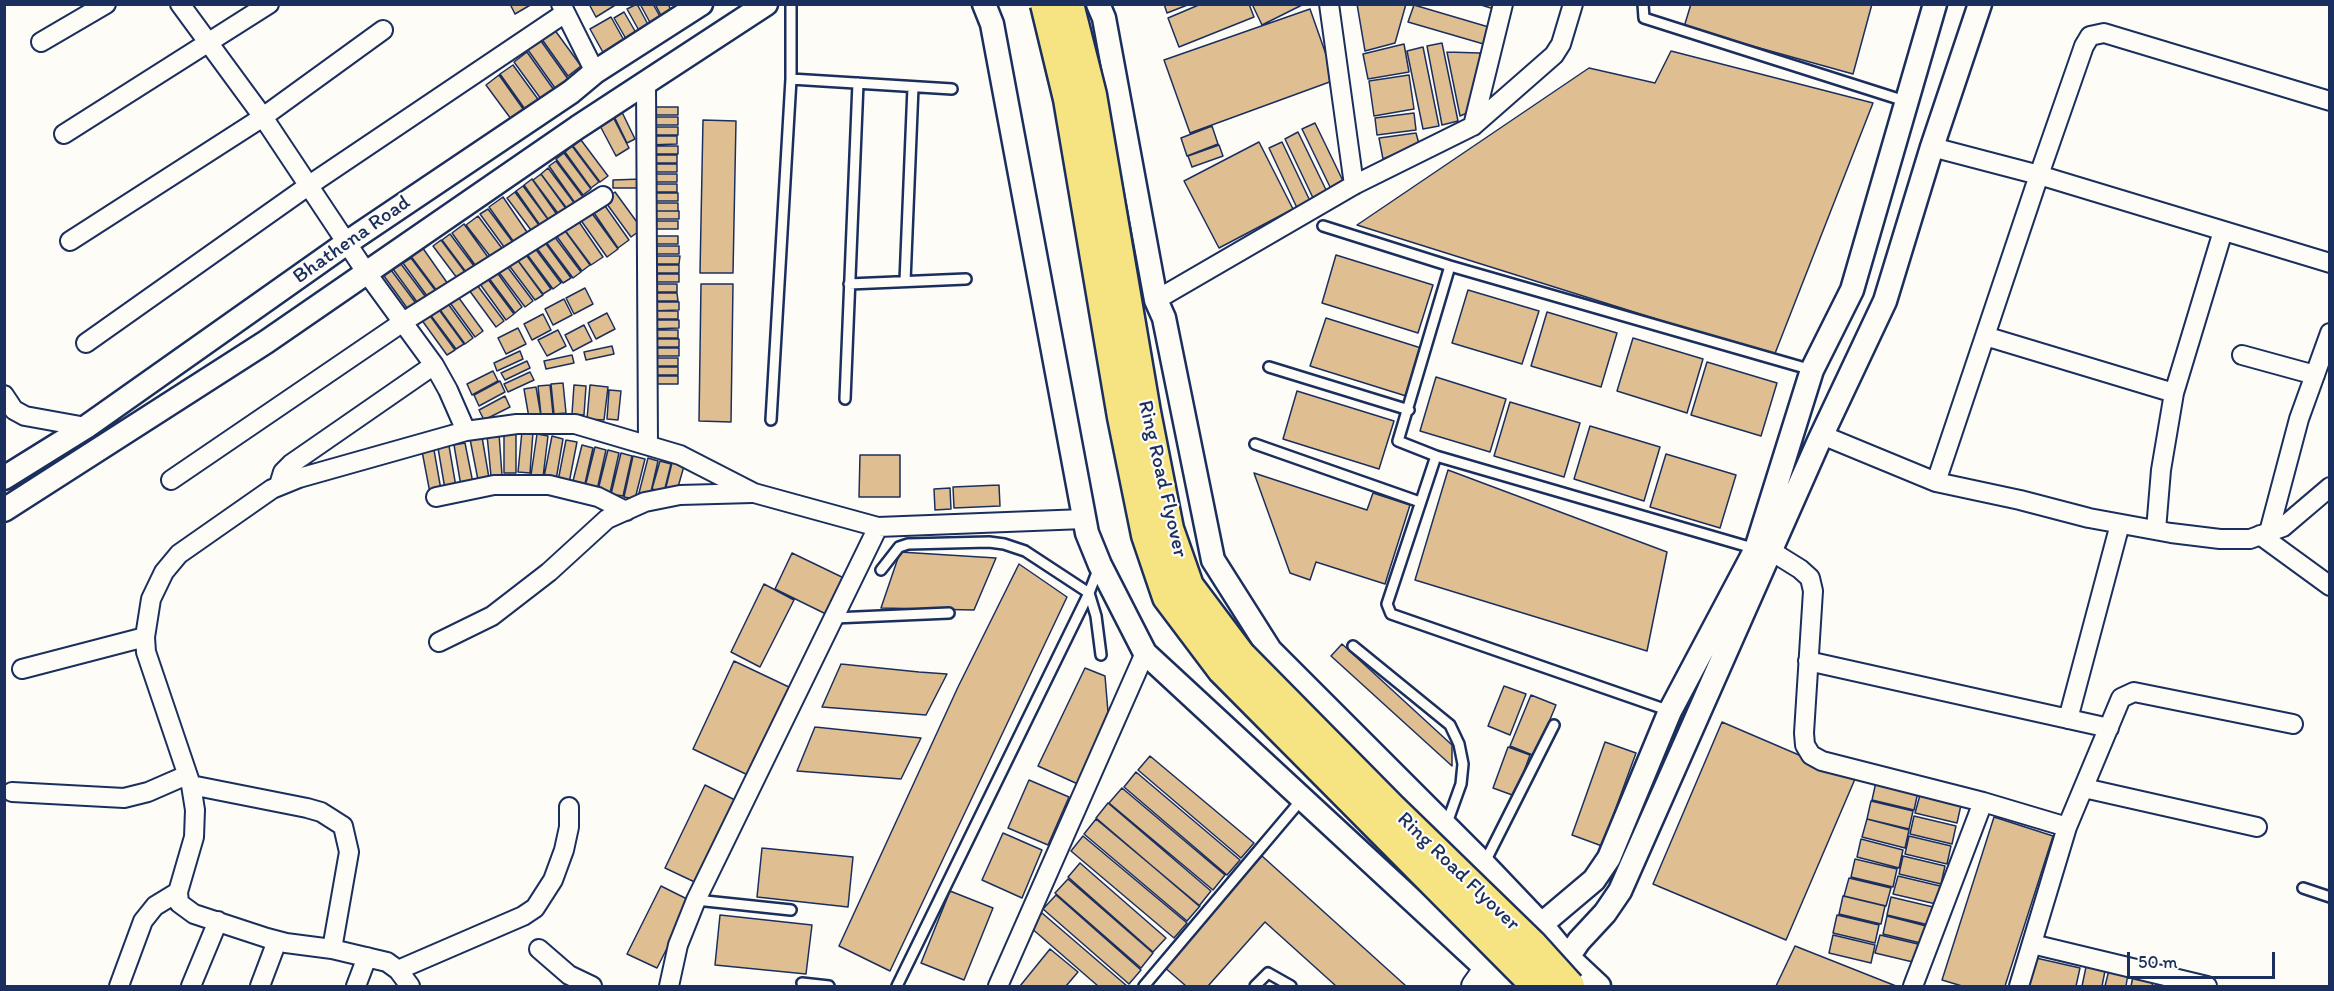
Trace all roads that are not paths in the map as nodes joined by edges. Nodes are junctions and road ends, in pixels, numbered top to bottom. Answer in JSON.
{"nodes":[{"id":1,"x":106,"y":4,"type":"edge"},
{"id":2,"x":180,"y":4,"type":"edge"},
{"id":3,"x":269,"y":4,"type":"edge"},
{"id":4,"x":702,"y":4,"type":"edge"},
{"id":5,"x":766,"y":4,"type":"edge"},
{"id":6,"x":791,"y":4,"type":"edge"},
{"id":7,"x":969,"y":4,"type":"edge"},
{"id":8,"x":1045,"y":4,"type":"edge"},
{"id":9,"x":1069,"y":4,"type":"edge"},
{"id":10,"x":1098,"y":4,"type":"edge"},
{"id":11,"x":1329,"y":4,"type":"edge"},
{"id":12,"x":1503,"y":4,"type":"edge"},
{"id":13,"x":1574,"y":4,"type":"edge"},
{"id":14,"x":1643,"y":4,"type":"edge"},
{"id":15,"x":1935,"y":4,"type":"edge"},
{"id":16,"x":1980,"y":4,"type":"edge"},
{"id":17,"x":563,"y":9,"type":"edge"},
{"id":18,"x":988,"y":14,"type":"edge"},
{"id":19,"x":383,"y":30,"type":"dead end"},
{"id":20,"x":40,"y":42,"type":"dead end"},
{"id":21,"x":208,"y":43,"type":"junction"},
{"id":22,"x":595,"y":72,"type":"junction"},
{"id":23,"x":791,"y":79,"type":"junction"},
{"id":24,"x":646,"y":82,"type":"junction"},
{"id":25,"x":858,"y":83,"type":"junction"},
{"id":26,"x":913,"y":87,"type":"junction"},
{"id":27,"x":952,"y":89,"type":"dead end"},
{"id":28,"x":1906,"y":101,"type":"junction"},
{"id":29,"x":2330,"y":101,"type":"edge"},
{"id":30,"x":263,"y":117,"type":"junction"},
{"id":31,"x":1473,"y":126,"type":"junction"},
{"id":32,"x":64,"y":134,"type":"dead end"},
{"id":33,"x":1932,"y":147,"type":"junction"},
{"id":34,"x":2039,"y":175,"type":"junction"},
{"id":35,"x":1354,"y":185,"type":"junction"},
{"id":36,"x":308,"y":186,"type":"junction"},
{"id":37,"x":603,"y":196,"type":"dead end"},
{"id":38,"x":1323,"y":226,"type":"dead end"},
{"id":39,"x":2223,"y":231,"type":"junction"},
{"id":40,"x":70,"y":241,"type":"dead end"},
{"id":41,"x":348,"y":242,"type":"junction"},
{"id":42,"x":2330,"y":263,"type":"edge"},
{"id":43,"x":1450,"y":266,"type":"junction"},
{"id":44,"x":366,"y":272,"type":"junction"},
{"id":45,"x":966,"y":279,"type":"dead end"},
{"id":46,"x":905,"y":281,"type":"junction"},
{"id":47,"x":849,"y":284,"type":"junction"},
{"id":48,"x":1156,"y":300,"type":"junction"},
{"id":49,"x":403,"y":322,"type":"junction"},
{"id":50,"x":1985,"y":336,"type":"junction"},
{"id":51,"x":2329,"y":337,"type":"edge"},
{"id":52,"x":86,"y":343,"type":"dead end"},
{"id":53,"x":2242,"y":355,"type":"dead end"},
{"id":54,"x":434,"y":365,"type":"junction"},
{"id":55,"x":1269,"y":367,"type":"dead end"},
{"id":56,"x":1812,"y":370,"type":"junction"},
{"id":57,"x":2314,"y":375,"type":"junction"},
{"id":58,"x":2174,"y":393,"type":"junction"},
{"id":59,"x":4,"y":395,"type":"edge"},
{"id":60,"x":845,"y":399,"type":"dead end"},
{"id":61,"x":1409,"y":410,"type":"junction"},
{"id":62,"x":771,"y":420,"type":"dead end"},
{"id":63,"x":86,"y":427,"type":"junction"},
{"id":64,"x":466,"y":431,"type":"junction"},
{"id":65,"x":1822,"y":435,"type":"junction"},
{"id":66,"x":1255,"y":444,"type":"dead end"},
{"id":67,"x":648,"y":445,"type":"junction"},
{"id":68,"x":1436,"y":456,"type":"junction"},
{"id":69,"x":4,"y":478,"type":"edge"},
{"id":70,"x":171,"y":480,"type":"dead end"},
{"id":71,"x":1936,"y":482,"type":"junction"},
{"id":72,"x":279,"y":485,"type":"junction"},
{"id":73,"x":2330,"y":487,"type":"edge"},
{"id":74,"x":754,"y":493,"type":"junction"},
{"id":75,"x":436,"y":497,"type":"dead end"},
{"id":76,"x":1420,"y":502,"type":"junction"},
{"id":77,"x":4,"y":510,"type":"edge"},
{"id":78,"x":626,"y":511,"type":"junction"},
{"id":79,"x":1083,"y":519,"type":"junction"},
{"id":80,"x":2120,"y":524,"type":"junction"},
{"id":81,"x":878,"y":527,"type":"junction"},
{"id":82,"x":2156,"y":530,"type":"junction"},
{"id":83,"x":2265,"y":534,"type":"junction"},
{"id":84,"x":1763,"y":550,"type":"junction"},
{"id":85,"x":1100,"y":565,"type":"junction"},
{"id":86,"x":881,"y":570,"type":"dead end"},
{"id":87,"x":2330,"y":586,"type":"edge"},
{"id":88,"x":1089,"y":593,"type":"junction"},
{"id":89,"x":949,"y":613,"type":"dead end"},
{"id":90,"x":834,"y":618,"type":"junction"},
{"id":91,"x":145,"y":637,"type":"junction"},
{"id":92,"x":439,"y":642,"type":"dead end"},
{"id":93,"x":1353,"y":646,"type":"dead end"},
{"id":94,"x":1144,"y":653,"type":"junction"},
{"id":95,"x":1101,"y":655,"type":"dead end"},
{"id":96,"x":1808,"y":661,"type":"junction"},
{"id":97,"x":22,"y":669,"type":"dead end"},
{"id":98,"x":1670,"y":711,"type":"junction"},
{"id":99,"x":2068,"y":718,"type":"junction"},
{"id":100,"x":1554,"y":724,"type":"dead end"},
{"id":101,"x":2293,"y":724,"type":"dead end"},
{"id":102,"x":2109,"y":728,"type":"junction"},
{"id":103,"x":189,"y":780,"type":"junction"},
{"id":104,"x":2084,"y":788,"type":"junction"},
{"id":105,"x":12,"y":792,"type":"dead end"},
{"id":106,"x":1302,"y":799,"type":"junction"},
{"id":107,"x":1983,"y":802,"type":"junction"},
{"id":108,"x":569,"y":807,"type":"dead end"},
{"id":109,"x":1446,"y":826,"type":"junction"},
{"id":110,"x":2067,"y":827,"type":"junction"},
{"id":111,"x":2257,"y":827,"type":"dead end"},
{"id":112,"x":1484,"y":864,"type":"junction"},
{"id":113,"x":2303,"y":888,"type":"dead end"},
{"id":114,"x":178,"y":892,"type":"junction"},
{"id":115,"x":2330,"y":897,"type":"edge"},
{"id":116,"x":696,"y":900,"type":"junction"},
{"id":117,"x":791,"y":910,"type":"dead end"},
{"id":118,"x":218,"y":921,"type":"junction"},
{"id":119,"x":1542,"y":926,"type":"junction"},
{"id":120,"x":277,"y":941,"type":"junction"},
{"id":121,"x":2032,"y":944,"type":"junction"},
{"id":122,"x":332,"y":949,"type":"junction"},
{"id":123,"x":539,"y":949,"type":"dead end"},
{"id":124,"x":367,"y":957,"type":"junction"},
{"id":125,"x":1568,"y":957,"type":"junction"},
{"id":126,"x":398,"y":970,"type":"junction"},
{"id":127,"x":1480,"y":978,"type":"edge"},
{"id":128,"x":802,"y":984,"type":"dead end"},
{"id":129,"x":119,"y":987,"type":"edge"},
{"id":130,"x":191,"y":987,"type":"edge"},
{"id":131,"x":260,"y":987,"type":"edge"},
{"id":132,"x":356,"y":987,"type":"edge"},
{"id":133,"x":410,"y":987,"type":"edge"},
{"id":134,"x":592,"y":987,"type":"edge"},
{"id":135,"x":669,"y":987,"type":"edge"},
{"id":136,"x":829,"y":987,"type":"edge"},
{"id":137,"x":897,"y":987,"type":"edge"},
{"id":138,"x":998,"y":987,"type":"edge"},
{"id":139,"x":1144,"y":987,"type":"edge"},
{"id":140,"x":1256,"y":987,"type":"edge"},
{"id":141,"x":1291,"y":987,"type":"edge"},
{"id":142,"x":1505,"y":987,"type":"edge"},
{"id":143,"x":1515,"y":987,"type":"edge"},
{"id":144,"x":1536,"y":987,"type":"edge"},
{"id":145,"x":1570,"y":987,"type":"edge"},
{"id":146,"x":1599,"y":987,"type":"edge"},
{"id":147,"x":1914,"y":987,"type":"edge"},
{"id":148,"x":2019,"y":987,"type":"edge"},
{"id":149,"x":2207,"y":987,"type":"edge"}],
"edges":[{"from":1,"to":20,"type":"street"},
{"from":2,"to":21,"type":"street"},
{"from":3,"to":21,"type":"street"},
{"from":4,"to":22,"type":"street","name":"Bhathena Road"},
{"from":5,"to":24,"type":"street"},
{"from":6,"to":23,"type":"lane"},
{"from":7,"to":18,"type":"street"},
{"from":8,"to":144,"type":"highway","name":"Ring Road Flyover","bridge":true},
{"from":9,"to":145,"type":"highway","name":"Ring Road Flyover","bridge":true},
{"from":10,"to":48,"type":"street"},
{"from":11,"to":35,"type":"street"},
{"from":12,"to":31,"type":"street"},
{"from":13,"to":31,"type":"street"},
{"from":14,"to":28,"type":"lane"},
{"from":15,"to":28,"type":"street"},
{"from":16,"to":33,"type":"street"},
{"from":17,"to":22,"type":"street"},
{"from":17,"to":36,"type":"street"},
{"from":18,"to":79,"type":"street"},
{"from":19,"to":30,"type":"street"},
{"from":21,"to":30,"type":"street"},
{"from":21,"to":32,"type":"street"},
{"from":22,"to":41,"type":"street","name":"Bhathena Road"},
{"from":23,"to":25,"type":"lane"},
{"from":23,"to":62,"type":"lane"},
{"from":24,"to":44,"type":"street"},
{"from":24,"to":67,"type":"street"},
{"from":25,"to":26,"type":"lane"},
{"from":25,"to":47,"type":"lane"},
{"from":26,"to":27,"type":"lane"},
{"from":26,"to":46,"type":"lane"},
{"from":28,"to":56,"type":"street"},
{"from":29,"to":34,"type":"street"},
{"from":30,"to":36,"type":"street"},
{"from":30,"to":40,"type":"street"},
{"from":31,"to":35,"type":"street"},
{"from":33,"to":34,"type":"street"},
{"from":33,"to":65,"type":"street"},
{"from":34,"to":39,"type":"street"},
{"from":34,"to":50,"type":"street"},
{"from":35,"to":48,"type":"street"},
{"from":36,"to":41,"type":"street"},
{"from":36,"to":52,"type":"street"},
{"from":37,"to":49,"type":"street"},
{"from":38,"to":43,"type":"lane"},
{"from":39,"to":42,"type":"street"},
{"from":39,"to":58,"type":"street"},
{"from":41,"to":44,"type":"street"},
{"from":41,"to":63,"type":"street","name":"Bhathena Road"},
{"from":43,"to":56,"type":"lane"},
{"from":43,"to":61,"type":"lane"},
{"from":44,"to":49,"type":"street"},
{"from":44,"to":77,"type":"street"},
{"from":45,"to":46,"type":"lane"},
{"from":46,"to":47,"type":"lane"},
{"from":47,"to":60,"type":"lane"},
{"from":48,"to":109,"type":"street"},
{"from":49,"to":54,"type":"street"},
{"from":49,"to":70,"type":"street"},
{"from":50,"to":58,"type":"street"},
{"from":50,"to":71,"type":"street"},
{"from":51,"to":57,"type":"street"},
{"from":53,"to":57,"type":"street"},
{"from":54,"to":64,"type":"street"},
{"from":54,"to":72,"type":"street"},
{"from":55,"to":61,"type":"lane"},
{"from":56,"to":84,"type":"street"},
{"from":57,"to":83,"type":"street"},
{"from":58,"to":82,"type":"street"},
{"from":59,"to":63,"type":"street"},
{"from":61,"to":68,"type":"lane"},
{"from":63,"to":69,"type":"street","name":"Bhathena Road"},
{"from":64,"to":67,"type":"street"},
{"from":64,"to":72,"type":"street"},
{"from":65,"to":71,"type":"street"},
{"from":65,"to":84,"type":"street"},
{"from":66,"to":76,"type":"lane"},
{"from":67,"to":74,"type":"street"},
{"from":68,"to":76,"type":"lane"},
{"from":68,"to":84,"type":"lane"},
{"from":71,"to":80,"type":"street"},
{"from":72,"to":91,"type":"street"},
{"from":73,"to":83,"type":"street"},
{"from":74,"to":78,"type":"street"},
{"from":74,"to":81,"type":"street"},
{"from":75,"to":78,"type":"street"},
{"from":76,"to":98,"type":"lane"},
{"from":78,"to":92,"type":"street"},
{"from":79,"to":81,"type":"street"},
{"from":79,"to":85,"type":"street"},
{"from":80,"to":82,"type":"street"},
{"from":80,"to":99,"type":"street"},
{"from":81,"to":90,"type":"street"},
{"from":82,"to":83,"type":"street"},
{"from":83,"to":87,"type":"street"},
{"from":84,"to":96,"type":"street"},
{"from":84,"to":98,"type":"street"},
{"from":84,"to":125,"type":"street"},
{"from":85,"to":88,"type":"lane"},
{"from":85,"to":94,"type":"street"},
{"from":86,"to":88,"type":"lane"},
{"from":88,"to":95,"type":"lane"},
{"from":88,"to":137,"type":"lane"},
{"from":89,"to":90,"type":"lane"},
{"from":90,"to":116,"type":"street"},
{"from":91,"to":97,"type":"street"},
{"from":91,"to":103,"type":"street"},
{"from":93,"to":109,"type":"lane"},
{"from":94,"to":106,"type":"street"},
{"from":94,"to":138,"type":"street"},
{"from":96,"to":99,"type":"street"},
{"from":96,"to":107,"type":"street"},
{"from":98,"to":119,"type":"street"},
{"from":99,"to":102,"type":"street"},
{"from":100,"to":112,"type":"lane"},
{"from":101,"to":102,"type":"street"},
{"from":102,"to":104,"type":"street"},
{"from":103,"to":105,"type":"street"},
{"from":103,"to":114,"type":"street"},
{"from":103,"to":122,"type":"street"},
{"from":104,"to":110,"type":"street"},
{"from":104,"to":111,"type":"street"},
{"from":106,"to":127,"type":"street"},
{"from":106,"to":139,"type":"lane"},
{"from":107,"to":110,"type":"street"},
{"from":107,"to":147,"type":"street"},
{"from":108,"to":126,"type":"street"},
{"from":109,"to":112,"type":"street"},
{"from":110,"to":121,"type":"street"},
{"from":112,"to":119,"type":"street"},
{"from":113,"to":115,"type":"lane"},
{"from":114,"to":118,"type":"street"},
{"from":114,"to":129,"type":"street"},
{"from":116,"to":117,"type":"lane"},
{"from":116,"to":135,"type":"street"},
{"from":118,"to":120,"type":"street"},
{"from":118,"to":130,"type":"street"},
{"from":119,"to":125,"type":"street"},
{"from":119,"to":127,"type":"street"},
{"from":120,"to":122,"type":"street"},
{"from":120,"to":131,"type":"street"},
{"from":121,"to":148,"type":"street"},
{"from":121,"to":149,"type":"street"},
{"from":122,"to":124,"type":"street"},
{"from":123,"to":134,"type":"street"},
{"from":124,"to":126,"type":"street"},
{"from":124,"to":132,"type":"street"},
{"from":125,"to":143,"type":"street"},
{"from":125,"to":146,"type":"street"},
{"from":126,"to":133,"type":"street"},
{"from":127,"to":142,"type":"street"},
{"from":128,"to":136,"type":"lane"},
{"from":140,"to":141,"type":"lane"}]}
